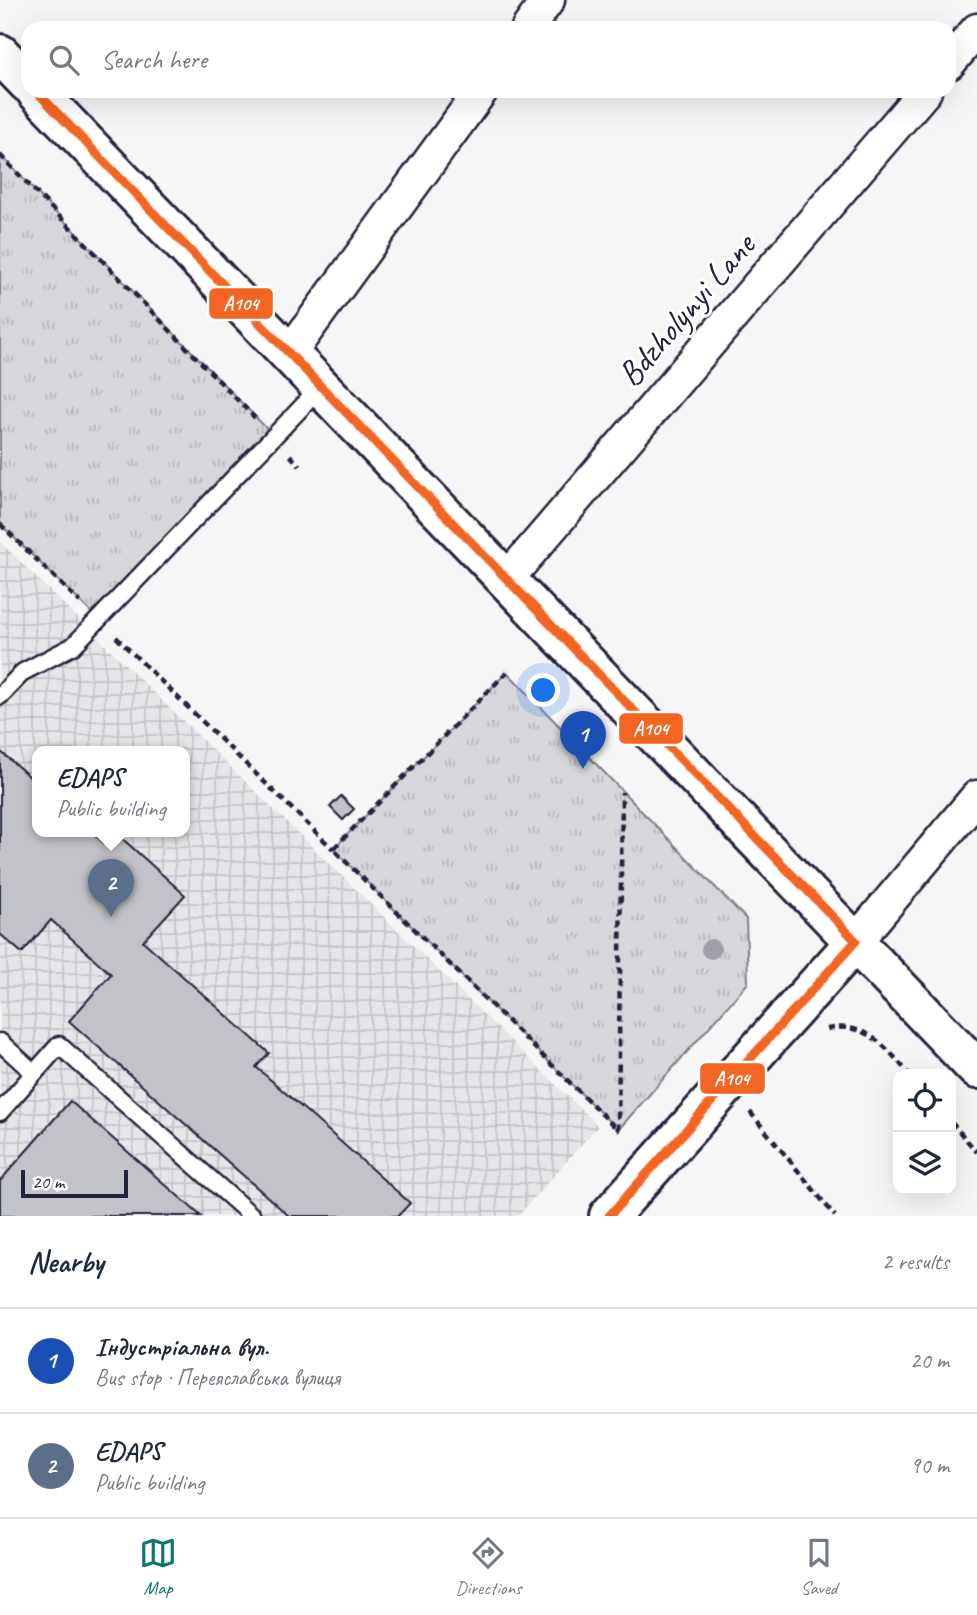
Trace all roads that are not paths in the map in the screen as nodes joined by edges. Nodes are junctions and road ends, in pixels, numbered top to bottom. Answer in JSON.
{"nodes":[{"id":1,"x":548,"y":0,"type":"edge"},
{"id":2,"x":533,"y":21,"type":"edge"},
{"id":3,"x":977,"y":30,"type":"edge"},
{"id":4,"x":0,"y":54,"type":"edge"},
{"id":5,"x":956,"y":55,"type":"edge"},
{"id":6,"x":21,"y":76,"type":"edge"},
{"id":7,"x":43,"y":98,"type":"edge"},
{"id":8,"x":476,"y":98,"type":"edge"},
{"id":9,"x":919,"y":98,"type":"edge"},
{"id":10,"x":289,"y":354,"type":"junction"},
{"id":11,"x":321,"y":387,"type":"junction"},
{"id":12,"x":507,"y":579,"type":"junction"},
{"id":13,"x":0,"y":696,"type":"edge"},
{"id":14,"x":977,"y":797,"type":"edge"},
{"id":15,"x":856,"y":942,"type":"junction"},
{"id":16,"x":0,"y":1042,"type":"edge"},
{"id":17,"x":977,"y":1069,"type":"edge"},
{"id":18,"x":34,"y":1073,"type":"junction"},
{"id":19,"x":0,"y":1112,"type":"edge"},
{"id":20,"x":252,"y":1216,"type":"edge"},
{"id":21,"x":609,"y":1216,"type":"edge"}],
"edges":[{"from":1,"to":2,"type":"street"},
{"from":3,"to":5,"type":"street"},
{"from":4,"to":6,"type":"main road"},
{"from":7,"to":10,"type":"main road"},
{"from":8,"to":10,"type":"street"},
{"from":9,"to":12,"type":"street","name":"Bdzholynyi Lane"},
{"from":10,"to":11,"type":"main road"},
{"from":11,"to":12,"type":"main road"},
{"from":11,"to":13,"type":"lane"},
{"from":12,"to":15,"type":"main road"},
{"from":14,"to":15,"type":"street"},
{"from":15,"to":17,"type":"main road"},
{"from":15,"to":21,"type":"main road"},
{"from":16,"to":18,"type":"lane"},
{"from":18,"to":19,"type":"lane"},
{"from":18,"to":20,"type":"lane"}]}
